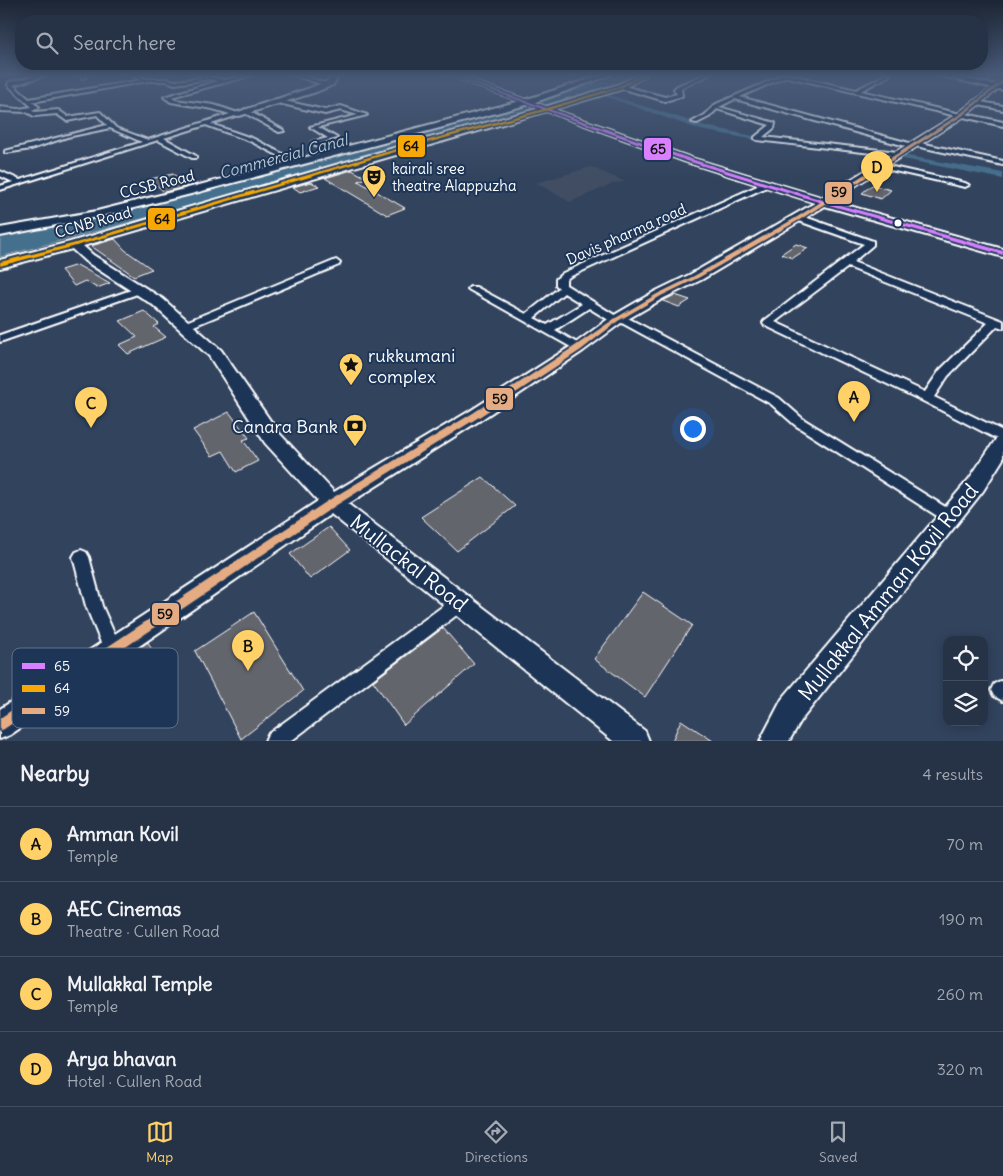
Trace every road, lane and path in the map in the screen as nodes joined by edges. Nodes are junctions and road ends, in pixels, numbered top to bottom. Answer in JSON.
{"nodes":[{"id":1,"x":16,"y":110,"type":"edge"},
{"id":2,"x":27,"y":110,"type":"joint"},
{"id":3,"x":222,"y":110,"type":"edge"},
{"id":4,"x":252,"y":110,"type":"edge"},
{"id":5,"x":314,"y":110,"type":"edge"},
{"id":6,"x":335,"y":110,"type":"edge"},
{"id":7,"x":346,"y":110,"type":"edge"},
{"id":8,"x":499,"y":110,"type":"edge"},
{"id":9,"x":545,"y":110,"type":"edge"},
{"id":10,"x":549,"y":110,"type":"edge"},
{"id":11,"x":713,"y":110,"type":"edge"},
{"id":12,"x":724,"y":110,"type":"edge"},
{"id":13,"x":780,"y":110,"type":"edge"},
{"id":14,"x":938,"y":110,"type":"edge"},
{"id":15,"x":968,"y":110,"type":"edge"},
{"id":16,"x":245,"y":112,"type":"junction"},
{"id":17,"x":236,"y":114,"type":"junction"},
{"id":18,"x":961,"y":115,"type":"junction"},
{"id":19,"x":694,"y":122,"type":"dead end"},
{"id":20,"x":206,"y":124,"type":"junction"},
{"id":21,"x":1003,"y":124,"type":"edge"},
{"id":22,"x":111,"y":126,"type":"junction"},
{"id":23,"x":281,"y":130,"type":"dead end"},
{"id":24,"x":158,"y":138,"type":"junction"},
{"id":25,"x":146,"y":141,"type":"junction"},
{"id":26,"x":914,"y":145,"type":"junction"},
{"id":27,"x":3,"y":151,"type":"edge"},
{"id":28,"x":333,"y":153,"type":"junction"},
{"id":29,"x":896,"y":156,"type":"junction"},
{"id":30,"x":194,"y":158,"type":"dead end"},
{"id":31,"x":1003,"y":162,"type":"edge"},
{"id":32,"x":297,"y":163,"type":"junction"},
{"id":33,"x":879,"y":166,"type":"junction"},
{"id":34,"x":0,"y":173,"type":"edge"},
{"id":35,"x":19,"y":182,"type":"junction"},
{"id":36,"x":767,"y":185,"type":"junction"},
{"id":37,"x":965,"y":185,"type":"dead end"},
{"id":38,"x":0,"y":188,"type":"edge"},
{"id":39,"x":824,"y":202,"type":"junction"},
{"id":40,"x":799,"y":218,"type":"junction"},
{"id":41,"x":0,"y":232,"type":"edge"},
{"id":42,"x":74,"y":245,"type":"junction"},
{"id":43,"x":1003,"y":253,"type":"edge"},
{"id":44,"x":336,"y":263,"type":"dead end"},
{"id":45,"x":0,"y":264,"type":"edge"},
{"id":46,"x":847,"y":264,"type":"junction"},
{"id":47,"x":473,"y":288,"type":"dead end"},
{"id":48,"x":564,"y":289,"type":"junction"},
{"id":49,"x":140,"y":290,"type":"junction"},
{"id":50,"x":589,"y":304,"type":"junction"},
{"id":51,"x":527,"y":318,"type":"junction"},
{"id":52,"x":618,"y":319,"type":"junction"},
{"id":53,"x":999,"y":323,"type":"edge"},
{"id":54,"x":185,"y":326,"type":"junction"},
{"id":55,"x":547,"y":330,"type":"junction"},
{"id":56,"x":0,"y":339,"type":"edge"},
{"id":57,"x":578,"y":348,"type":"junction"},
{"id":58,"x":927,"y":398,"type":"junction"},
{"id":59,"x":1003,"y":437,"type":"edge"},
{"id":60,"x":1003,"y":444,"type":"edge"},
{"id":61,"x":332,"y":503,"type":"junction"},
{"id":62,"x":950,"y":517,"type":"junction"},
{"id":63,"x":81,"y":556,"type":"dead end"},
{"id":64,"x":460,"y":603,"type":"junction"},
{"id":65,"x":112,"y":648,"type":"edge"},
{"id":66,"x":114,"y":648,"type":"edge"},
{"id":67,"x":12,"y":717,"type":"edge"},
{"id":68,"x":0,"y":725,"type":"edge"},
{"id":69,"x":275,"y":741,"type":"edge"},
{"id":70,"x":635,"y":741,"type":"edge"},
{"id":71,"x":774,"y":741,"type":"edge"}],
"edges":[{"from":1,"to":2,"type":"street"},
{"from":2,"to":22,"type":"street"},
{"from":3,"to":17,"type":"street"},
{"from":4,"to":16,"type":"main road"},
{"from":5,"to":6,"type":"street"},
{"from":7,"to":28,"type":"street"},
{"from":8,"to":28,"type":"main road","name":"CCSB Road"},
{"from":9,"to":42,"type":"main road","name":"CCNB Road"},
{"from":10,"to":36,"type":"main road"},
{"from":11,"to":19,"type":"street"},
{"from":12,"to":29,"type":"street"},
{"from":13,"to":26,"type":"street"},
{"from":14,"to":18,"type":"main road"},
{"from":15,"to":18,"type":"main road"},
{"from":16,"to":17,"type":"main road"},
{"from":16,"to":23,"type":"street"},
{"from":17,"to":20,"type":"street"},
{"from":18,"to":21,"type":"street"},
{"from":18,"to":26,"type":"main road"},
{"from":20,"to":24,"type":"street"},
{"from":20,"to":32,"type":"street"},
{"from":22,"to":25,"type":"street"},
{"from":22,"to":27,"type":"street"},
{"from":24,"to":25,"type":"street"},
{"from":24,"to":30,"type":"street"},
{"from":25,"to":35,"type":"street"},
{"from":26,"to":29,"type":"main road"},
{"from":26,"to":31,"type":"street"},
{"from":28,"to":32,"type":"main road","name":"CCSB Road"},
{"from":29,"to":33,"type":"main road"},
{"from":32,"to":41,"type":"main road","name":"CCSB Road"},
{"from":33,"to":37,"type":"street"},
{"from":33,"to":39,"type":"main road"},
{"from":34,"to":35,"type":"street"},
{"from":35,"to":38,"type":"street"},
{"from":36,"to":39,"type":"main road"},
{"from":36,"to":48,"type":"street","name":"Davis pharma road"},
{"from":39,"to":40,"type":"main road"},
{"from":39,"to":43,"type":"main road"},
{"from":40,"to":46,"type":"street"},
{"from":40,"to":52,"type":"main road"},
{"from":42,"to":45,"type":"main road","name":"CCNB Road"},
{"from":42,"to":49,"type":"main road","name":"Mullackal Road"},
{"from":44,"to":54,"type":"street"},
{"from":46,"to":53,"type":"street"},
{"from":46,"to":58,"type":"street"},
{"from":47,"to":51,"type":"street"},
{"from":48,"to":50,"type":"street","name":"Davis pharma road"},
{"from":48,"to":51,"type":"street"},
{"from":49,"to":54,"type":"main road","name":"Mullackal Road"},
{"from":49,"to":56,"type":"street"},
{"from":50,"to":52,"type":"street","name":"Davis pharma road"},
{"from":50,"to":55,"type":"street"},
{"from":51,"to":55,"type":"street"},
{"from":52,"to":57,"type":"main road"},
{"from":52,"to":62,"type":"street","name":"Davis pharma road"},
{"from":53,"to":58,"type":"street"},
{"from":54,"to":61,"type":"main road","name":"Mullackal Road"},
{"from":55,"to":57,"type":"street"},
{"from":57,"to":61,"type":"main road"},
{"from":58,"to":59,"type":"street"},
{"from":60,"to":62,"type":"main road","name":"Mullakkal Amman Kovil Road"},
{"from":61,"to":64,"type":"main road","name":"Mullackal Road"},
{"from":61,"to":66,"type":"main road"},
{"from":62,"to":71,"type":"main road","name":"Mullakkal Amman Kovil Road"},
{"from":63,"to":65,"type":"street"},
{"from":64,"to":69,"type":"street"},
{"from":64,"to":70,"type":"main road","name":"Mullackal Road"},
{"from":67,"to":68,"type":"main road"}]}
